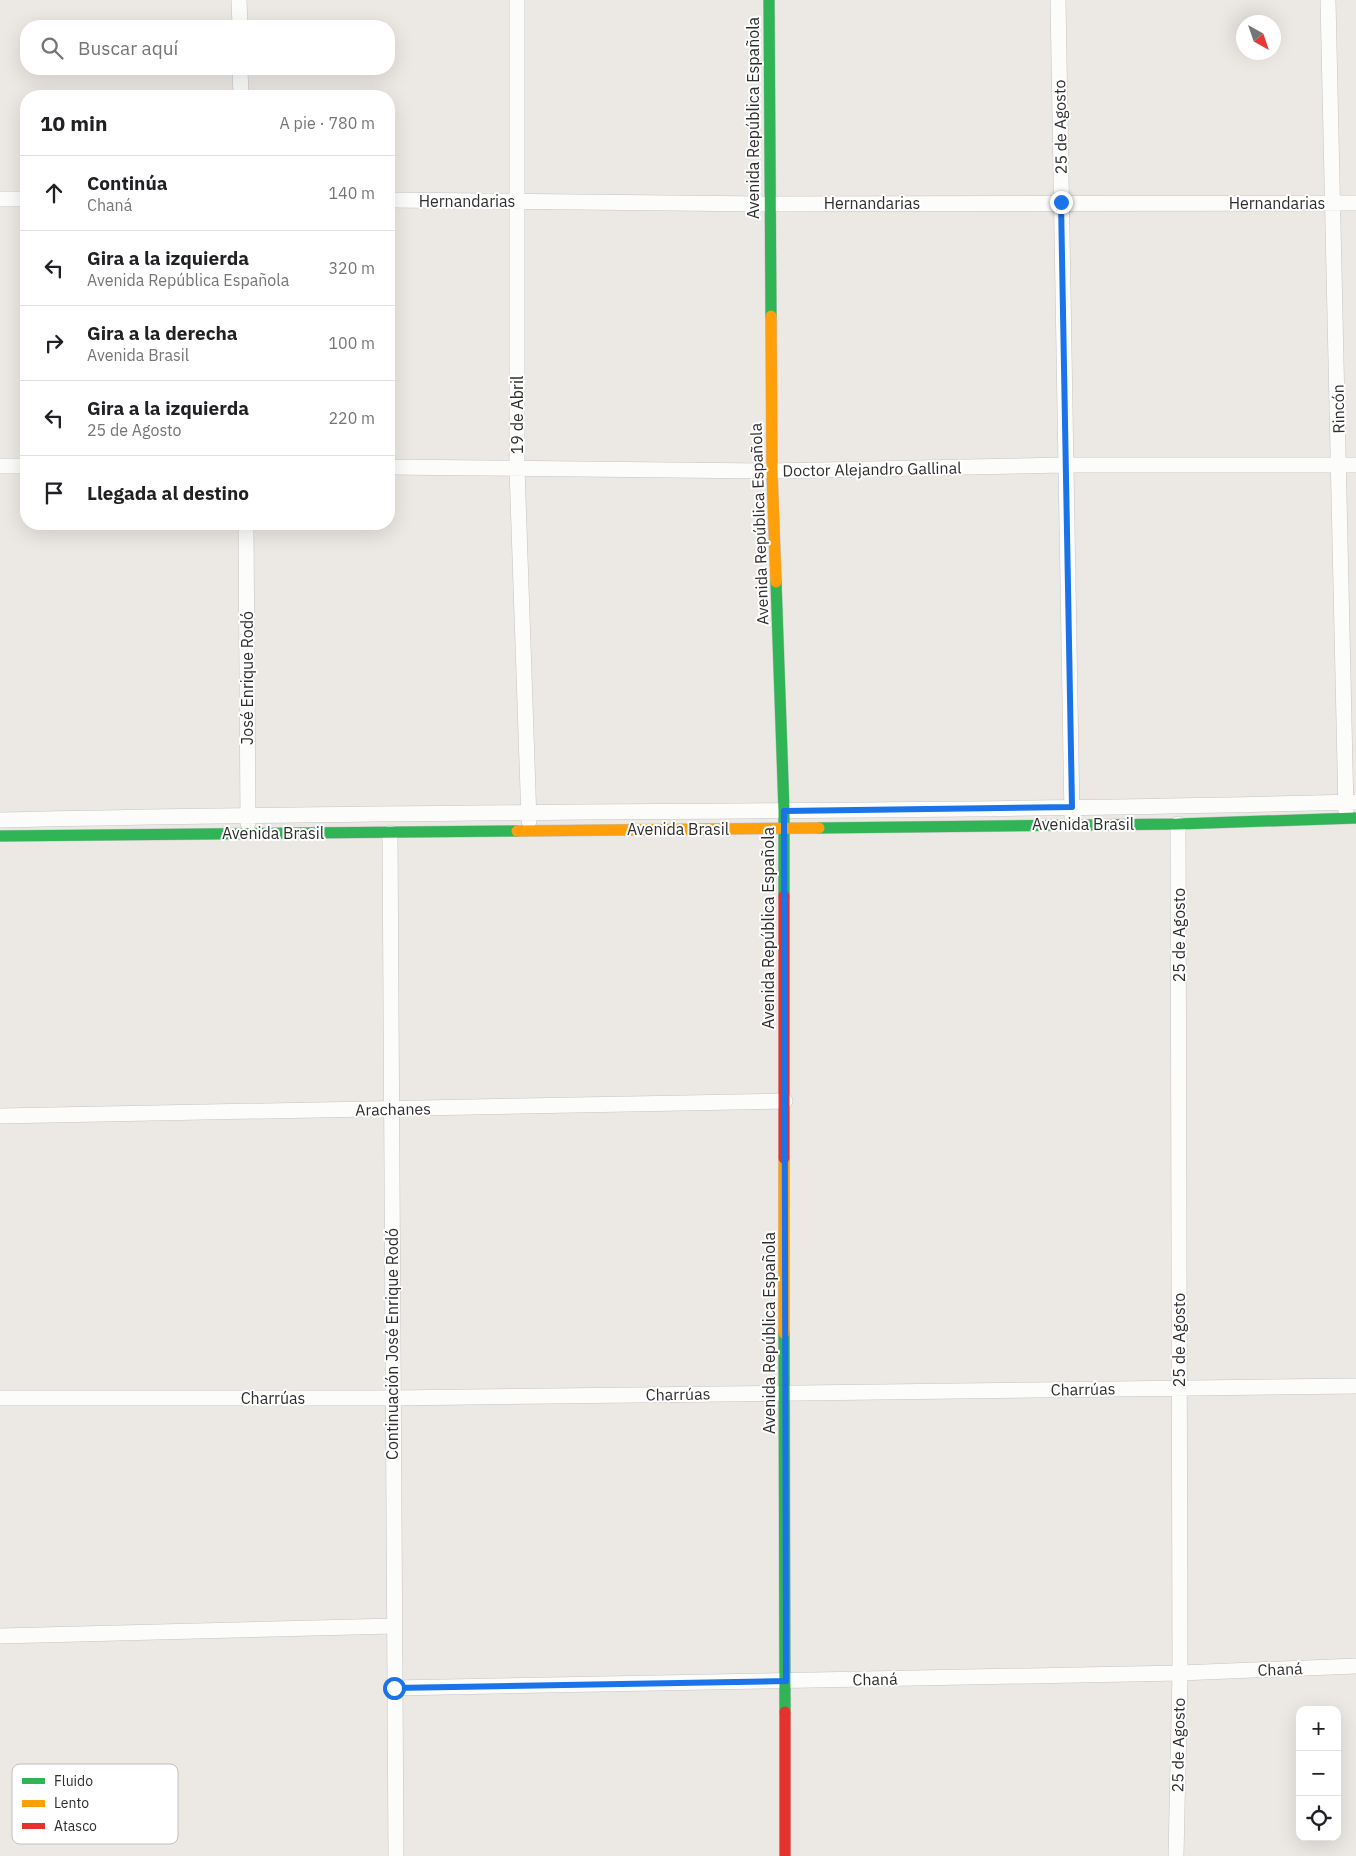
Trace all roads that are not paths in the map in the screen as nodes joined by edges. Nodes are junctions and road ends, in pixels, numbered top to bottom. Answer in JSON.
{"nodes":[{"id":1,"x":240,"y":0,"type":"edge"},
{"id":2,"x":517,"y":0,"type":"edge"},
{"id":3,"x":769,"y":0,"type":"edge"},
{"id":4,"x":1058,"y":0,"type":"edge"},
{"id":5,"x":1328,"y":0,"type":"edge"},
{"id":6,"x":240,"y":20,"type":"edge"},
{"id":7,"x":240,"y":75,"type":"edge"},
{"id":8,"x":241,"y":90,"type":"edge"},
{"id":9,"x":0,"y":199,"type":"edge"},
{"id":10,"x":20,"y":199,"type":"edge"},
{"id":11,"x":395,"y":200,"type":"edge"},
{"id":12,"x":517,"y":201,"type":"junction"},
{"id":13,"x":1061,"y":202,"type":"junction"},
{"id":14,"x":1333,"y":203,"type":"junction"},
{"id":15,"x":1356,"y":203,"type":"edge"},
{"id":16,"x":770,"y":204,"type":"junction"},
{"id":17,"x":1339,"y":465,"type":"junction"},
{"id":18,"x":1356,"y":465,"type":"edge"},
{"id":19,"x":0,"y":466,"type":"edge"},
{"id":20,"x":20,"y":466,"type":"edge"},
{"id":21,"x":1066,"y":466,"type":"junction"},
{"id":22,"x":395,"y":467,"type":"edge"},
{"id":23,"x":517,"y":468,"type":"junction"},
{"id":24,"x":772,"y":471,"type":"junction"},
{"id":25,"x":246,"y":530,"type":"edge"},
{"id":26,"x":1072,"y":807,"type":"junction"},
{"id":27,"x":1351,"y":810,"type":"edge"},
{"id":28,"x":529,"y":811,"type":"junction"},
{"id":29,"x":784,"y":811,"type":"junction"},
{"id":30,"x":248,"y":814,"type":"junction"},
{"id":31,"x":0,"y":820,"type":"edge"},
{"id":32,"x":1072,"y":824,"type":"junction"},
{"id":33,"x":1178,"y":824,"type":"junction"},
{"id":34,"x":783,"y":828,"type":"junction"},
{"id":35,"x":529,"y":830,"type":"junction"},
{"id":36,"x":248,"y":832,"type":"junction"},
{"id":37,"x":390,"y":833,"type":"junction"},
{"id":38,"x":0,"y":836,"type":"edge"},
{"id":39,"x":786,"y":1101,"type":"junction"},
{"id":40,"x":391,"y":1109,"type":"junction"},
{"id":41,"x":0,"y":1116,"type":"edge"},
{"id":42,"x":1356,"y":1386,"type":"edge"},
{"id":43,"x":1180,"y":1387,"type":"junction"},
{"id":44,"x":786,"y":1393,"type":"junction"},
{"id":45,"x":0,"y":1398,"type":"edge"},
{"id":46,"x":393,"y":1398,"type":"junction"},
{"id":47,"x":394,"y":1626,"type":"junction"},
{"id":48,"x":0,"y":1636,"type":"edge"},
{"id":49,"x":1356,"y":1666,"type":"edge"},
{"id":50,"x":1180,"y":1673,"type":"junction"},
{"id":51,"x":786,"y":1681,"type":"junction"},
{"id":52,"x":394,"y":1688,"type":"junction"},
{"id":53,"x":396,"y":1856,"type":"edge"},
{"id":54,"x":785,"y":1856,"type":"edge"},
{"id":55,"x":1176,"y":1856,"type":"edge"}],
"edges":[{"from":1,"to":6,"type":"street"},
{"from":2,"to":12,"type":"street","name":"19 de Abril"},
{"from":3,"to":16,"type":"street","name":"Avenida República Española"},
{"from":4,"to":13,"type":"street","name":"25 de Agosto"},
{"from":5,"to":14,"type":"street","name":"Rincón"},
{"from":7,"to":8,"type":"street"},
{"from":9,"to":10,"type":"street"},
{"from":11,"to":12,"type":"street","name":"Hernandarias"},
{"from":12,"to":16,"type":"street","name":"Hernandarias"},
{"from":12,"to":23,"type":"street","name":"19 de Abril"},
{"from":13,"to":14,"type":"street","name":"Hernandarias"},
{"from":13,"to":16,"type":"street","name":"Hernandarias"},
{"from":13,"to":21,"type":"street","name":"25 de Agosto"},
{"from":14,"to":15,"type":"street","name":"Hernandarias"},
{"from":14,"to":17,"type":"street","name":"Rincón"},
{"from":16,"to":24,"type":"street","name":"Avenida República Española"},
{"from":17,"to":18,"type":"street","name":"Doctor Alejandro Gallinal"},
{"from":17,"to":21,"type":"street","name":"Doctor Alejandro Gallinal"},
{"from":17,"to":27,"type":"street","name":"Rincón"},
{"from":19,"to":20,"type":"street"},
{"from":21,"to":24,"type":"street","name":"Doctor Alejandro Gallinal"},
{"from":21,"to":26,"type":"street","name":"25 de Agosto"},
{"from":22,"to":23,"type":"street","name":"Doctor Alejandro Gallinal"},
{"from":23,"to":24,"type":"street","name":"Doctor Alejandro Gallinal"},
{"from":23,"to":28,"type":"street","name":"19 de Abril"},
{"from":24,"to":29,"type":"street","name":"Avenida República Española"},
{"from":25,"to":30,"type":"street","name":"José Enrique Rodó"},
{"from":26,"to":27,"type":"street","name":"Avenida Brasil"},
{"from":26,"to":29,"type":"street","name":"Avenida Brasil"},
{"from":26,"to":32,"type":"street","name":"25 de Agosto"},
{"from":27,"to":33,"type":"street","name":"Avenida Brasil"},
{"from":28,"to":29,"type":"street","name":"Avenida Brasil"},
{"from":28,"to":30,"type":"street","name":"Avenida Brasil"},
{"from":28,"to":35,"type":"street","name":"19 de Abril"},
{"from":29,"to":34,"type":"street","name":"Avenida República Española"},
{"from":30,"to":31,"type":"street","name":"Avenida Brasil"},
{"from":30,"to":36,"type":"street","name":"José Enrique Rodó"},
{"from":32,"to":33,"type":"street","name":"Avenida Brasil"},
{"from":32,"to":34,"type":"street","name":"Avenida Brasil"},
{"from":33,"to":43,"type":"street","name":"25 de Agosto"},
{"from":34,"to":35,"type":"street","name":"Avenida Brasil"},
{"from":34,"to":39,"type":"street","name":"Avenida República Española"},
{"from":35,"to":37,"type":"street","name":"Avenida Brasil"},
{"from":36,"to":37,"type":"street","name":"Avenida Brasil"},
{"from":36,"to":38,"type":"street","name":"Avenida Brasil"},
{"from":37,"to":40,"type":"street","name":"Continuación José Enrique Rodó"},
{"from":39,"to":40,"type":"street","name":"Arachanes"},
{"from":39,"to":44,"type":"street","name":"Avenida República Española"},
{"from":40,"to":41,"type":"street","name":"Arachanes"},
{"from":40,"to":46,"type":"street","name":"Continuación José Enrique Rodó"},
{"from":42,"to":43,"type":"street","name":"Charrúas"},
{"from":43,"to":44,"type":"street","name":"Charrúas"},
{"from":43,"to":50,"type":"street","name":"25 de Agosto"},
{"from":44,"to":46,"type":"street","name":"Charrúas"},
{"from":44,"to":51,"type":"street","name":"Avenida República Española"},
{"from":45,"to":46,"type":"street","name":"Charrúas"},
{"from":46,"to":47,"type":"street","name":"Continuación José Enrique Rodó"},
{"from":47,"to":48,"type":"street"},
{"from":47,"to":52,"type":"street","name":"Continuación José Enrique Rodó"},
{"from":49,"to":50,"type":"street","name":"Chaná"},
{"from":50,"to":51,"type":"street","name":"Chaná"},
{"from":50,"to":55,"type":"street","name":"25 de Agosto"},
{"from":51,"to":52,"type":"street","name":"Chaná"},
{"from":51,"to":54,"type":"street","name":"Avenida República Española"},
{"from":52,"to":53,"type":"street","name":"Continuación José Enrique Rodó"}]}
